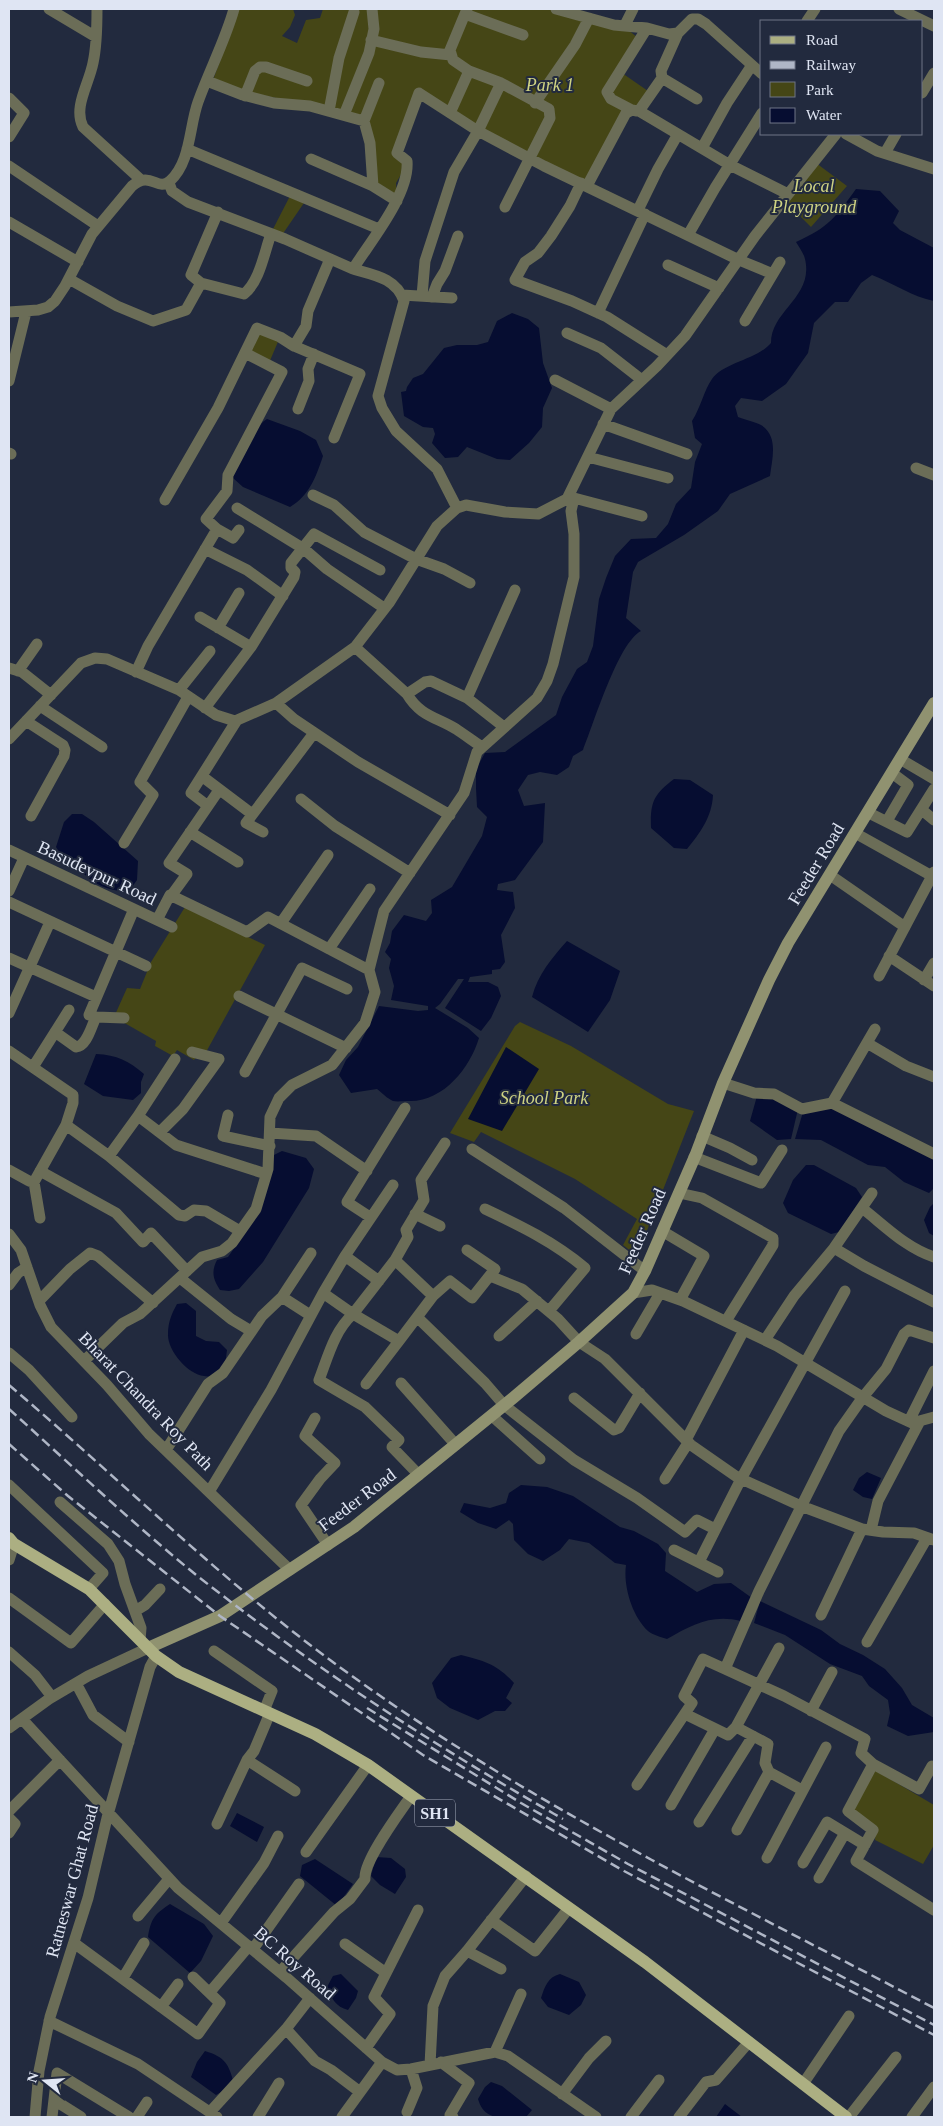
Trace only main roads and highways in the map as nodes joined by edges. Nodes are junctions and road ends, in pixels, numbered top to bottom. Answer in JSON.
{"nodes":[{"id":1,"x":12,"y":1541,"type":"edge"},
{"id":2,"x":841,"y":2116,"type":"edge"}],
"edges":[{"from":1,"to":2,"type":"main road","number":"SH1"}]}
